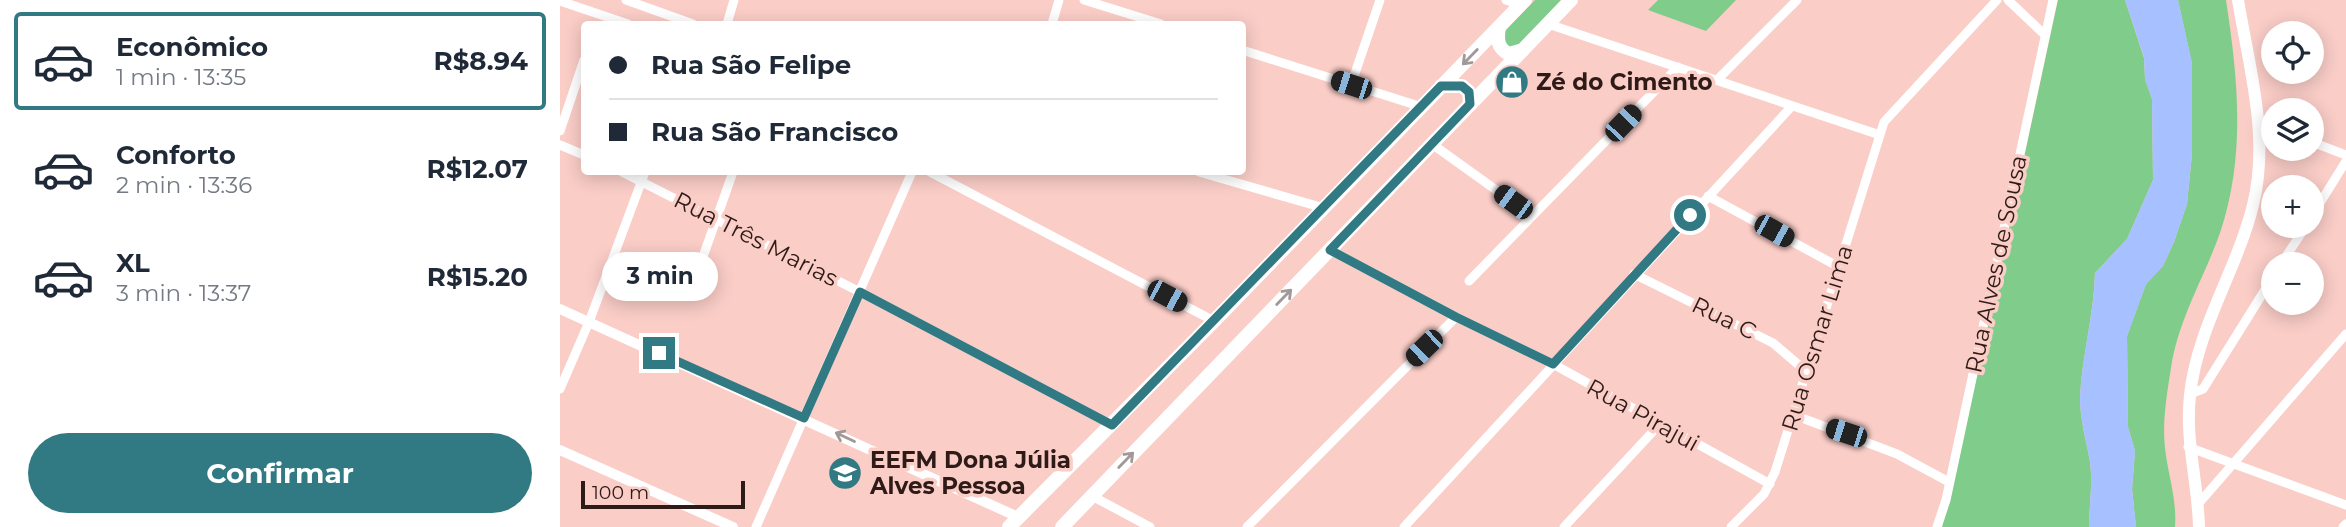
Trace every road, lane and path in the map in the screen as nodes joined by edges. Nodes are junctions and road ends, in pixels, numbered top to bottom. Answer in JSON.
{"nodes":[{"id":1,"x":626,"y":0,"type":"edge"},
{"id":2,"x":734,"y":0,"type":"edge"},
{"id":3,"x":1059,"y":0,"type":"edge"},
{"id":4,"x":1084,"y":0,"type":"edge"},
{"id":5,"x":1380,"y":0,"type":"edge"},
{"id":6,"x":1571,"y":0,"type":"edge"},
{"id":7,"x":1797,"y":0,"type":"edge"},
{"id":8,"x":1997,"y":0,"type":"edge"},
{"id":9,"x":2008,"y":0,"type":"edge"},
{"id":10,"x":2053,"y":0,"type":"edge"},
{"id":11,"x":560,"y":1,"type":"edge"},
{"id":12,"x":2239,"y":1,"type":"edge"},
{"id":13,"x":1517,"y":2,"type":"edge"},
{"id":14,"x":599,"y":20,"type":"edge"},
{"id":15,"x":684,"y":21,"type":"edge"},
{"id":16,"x":728,"y":21,"type":"edge"},
{"id":17,"x":1053,"y":21,"type":"edge"},
{"id":18,"x":1151,"y":21,"type":"edge"},
{"id":19,"x":1548,"y":24,"type":"junction"},
{"id":20,"x":1499,"y":27,"type":"junction"},
{"id":21,"x":2045,"y":35,"type":"junction"},
{"id":22,"x":1523,"y":50,"type":"junction"},
{"id":23,"x":1246,"y":51,"type":"edge"},
{"id":24,"x":1678,"y":67,"type":"junction"},
{"id":25,"x":581,"y":69,"type":"edge"},
{"id":26,"x":1717,"y":80,"type":"junction"},
{"id":27,"x":1351,"y":85,"type":"junction"},
{"id":28,"x":1441,"y":86,"type":"junction"},
{"id":29,"x":1470,"y":104,"type":"junction"},
{"id":30,"x":1792,"y":106,"type":"junction"},
{"id":31,"x":1422,"y":107,"type":"junction"},
{"id":32,"x":2259,"y":123,"type":"joint"},
{"id":33,"x":560,"y":131,"type":"edge"},
{"id":34,"x":1880,"y":135,"type":"junction"},
{"id":35,"x":1432,"y":144,"type":"junction"},
{"id":36,"x":560,"y":145,"type":"edge"},
{"id":37,"x":2324,"y":147,"type":"edge"},
{"id":38,"x":581,"y":154,"type":"edge"},
{"id":39,"x":2346,"y":155,"type":"edge"},
{"id":40,"x":2346,"y":161,"type":"edge"},
{"id":41,"x":732,"y":175,"type":"edge"},
{"id":42,"x":911,"y":175,"type":"edge"},
{"id":43,"x":936,"y":175,"type":"edge"},
{"id":44,"x":1209,"y":175,"type":"edge"},
{"id":45,"x":643,"y":176,"type":"edge"},
{"id":46,"x":1708,"y":196,"type":"junction"},
{"id":47,"x":2324,"y":197,"type":"edge"},
{"id":48,"x":1324,"y":208,"type":"junction"},
{"id":49,"x":1531,"y":215,"type":"junction"},
{"id":50,"x":718,"y":219,"type":"junction"},
{"id":51,"x":1330,"y":250,"type":"junction"},
{"id":52,"x":1839,"y":267,"type":"junction"},
{"id":53,"x":1634,"y":274,"type":"junction"},
{"id":54,"x":1469,"y":281,"type":"dead end"},
{"id":55,"x":693,"y":285,"type":"dead end"},
{"id":56,"x":860,"y":292,"type":"junction"},
{"id":57,"x":2261,"y":296,"type":"edge"},
{"id":58,"x":560,"y":309,"type":"edge"},
{"id":59,"x":1456,"y":317,"type":"junction"},
{"id":60,"x":589,"y":321,"type":"junction"},
{"id":61,"x":1214,"y":321,"type":"junction"},
{"id":62,"x":2346,"y":334,"type":"edge"},
{"id":63,"x":1553,"y":364,"type":"junction"},
{"id":64,"x":1807,"y":372,"type":"junction"},
{"id":65,"x":560,"y":389,"type":"edge"},
{"id":66,"x":2190,"y":394,"type":"junction"},
{"id":67,"x":1794,"y":415,"type":"junction"},
{"id":68,"x":804,"y":418,"type":"junction"},
{"id":69,"x":1112,"y":425,"type":"junction"},
{"id":70,"x":1659,"y":425,"type":"junction"},
{"id":71,"x":2188,"y":447,"type":"junction"},
{"id":72,"x":560,"y":450,"type":"edge"},
{"id":73,"x":2234,"y":462,"type":"junction"},
{"id":74,"x":1949,"y":482,"type":"junction"},
{"id":75,"x":1770,"y":484,"type":"junction"},
{"id":76,"x":1092,"y":496,"type":"junction"},
{"id":77,"x":2199,"y":503,"type":"junction"},
{"id":78,"x":2346,"y":505,"type":"edge"},
{"id":79,"x":1014,"y":522,"type":"edge"},
{"id":80,"x":733,"y":527,"type":"edge"},
{"id":81,"x":756,"y":527,"type":"edge"},
{"id":82,"x":1062,"y":527,"type":"edge"},
{"id":83,"x":1150,"y":527,"type":"edge"},
{"id":84,"x":1247,"y":527,"type":"edge"},
{"id":85,"x":1404,"y":527,"type":"edge"},
{"id":86,"x":1564,"y":527,"type":"edge"},
{"id":87,"x":1731,"y":527,"type":"edge"},
{"id":88,"x":1937,"y":527,"type":"edge"},
{"id":89,"x":2199,"y":527,"type":"edge"}],
"edges":[{"from":1,"to":15,"type":"street"},
{"from":2,"to":16,"type":"street"},
{"from":3,"to":17,"type":"street"},
{"from":4,"to":18,"type":"street"},
{"from":5,"to":27,"type":"street"},
{"from":6,"to":19,"type":"main road"},
{"from":7,"to":26,"type":"street"},
{"from":8,"to":34,"type":"street","name":"Rua Osmar Lima"},
{"from":9,"to":21,"type":"street"},
{"from":10,"to":21,"type":"street","name":"Rua Alves de Sousa"},
{"from":11,"to":14,"type":"street"},
{"from":12,"to":32,"type":"main road"},
{"from":13,"to":20,"type":"main road"},
{"from":19,"to":22,"type":"main road"},
{"from":19,"to":24,"type":"street"},
{"from":20,"to":22,"type":"main road"},
{"from":20,"to":28,"type":"main road","one_way":true},
{"from":21,"to":74,"type":"street","name":"Rua Alves de Sousa"},
{"from":22,"to":29,"type":"main road"},
{"from":23,"to":27,"type":"street"},
{"from":24,"to":26,"type":"street"},
{"from":24,"to":49,"type":"street"},
{"from":25,"to":33,"type":"street"},
{"from":26,"to":30,"type":"street"},
{"from":27,"to":31,"type":"street"},
{"from":28,"to":29,"type":"main road"},
{"from":28,"to":31,"type":"main road"},
{"from":29,"to":35,"type":"main road"},
{"from":30,"to":34,"type":"street"},
{"from":30,"to":46,"type":"street"},
{"from":31,"to":48,"type":"main road"},
{"from":32,"to":66,"type":"main road"},
{"from":34,"to":52,"type":"street","name":"Rua Osmar Lima"},
{"from":35,"to":49,"type":"street"},
{"from":35,"to":51,"type":"main road"},
{"from":36,"to":38,"type":"street"},
{"from":37,"to":39,"type":"street"},
{"from":40,"to":47,"type":"street"},
{"from":41,"to":50,"type":"street"},
{"from":42,"to":56,"type":"street"},
{"from":43,"to":61,"type":"street"},
{"from":44,"to":48,"type":"street"},
{"from":45,"to":50,"type":"street","name":"Rua Três Marias"},
{"from":45,"to":60,"type":"street"},
{"from":46,"to":52,"type":"street"},
{"from":46,"to":53,"type":"street"},
{"from":48,"to":61,"type":"main road"},
{"from":49,"to":54,"type":"street"},
{"from":50,"to":55,"type":"street"},
{"from":50,"to":56,"type":"street","name":"Rua Três Marias"},
{"from":51,"to":59,"type":"street","name":"Rua Pirajui"},
{"from":76,"to":51,"type":"main road","one_way":true},
{"from":52,"to":64,"type":"street","name":"Rua Osmar Lima"},
{"from":53,"to":63,"type":"street"},
{"from":53,"to":64,"type":"street","name":"Rua C"},
{"from":56,"to":68,"type":"street"},
{"from":56,"to":69,"type":"street","name":"Rua Três Marias"},
{"from":57,"to":66,"type":"street"},
{"from":58,"to":60,"type":"street"},
{"from":59,"to":63,"type":"street","name":"Rua Pirajui"},
{"from":59,"to":84,"type":"street"},
{"from":60,"to":65,"type":"street"},
{"from":60,"to":68,"type":"street"},
{"from":61,"to":69,"type":"main road"},
{"from":62,"to":73,"type":"street"},
{"from":63,"to":70,"type":"street","name":"Rua Pirajui"},
{"from":63,"to":85,"type":"street"},
{"from":64,"to":67,"type":"street","name":"Rua Osmar Lima"},
{"from":66,"to":71,"type":"main road"},
{"from":67,"to":74,"type":"street"},
{"from":67,"to":75,"type":"street","name":"Rua Osmar Lima"},
{"from":79,"to":68,"type":"street","one_way":true},
{"from":68,"to":81,"type":"street"},
{"from":69,"to":79,"type":"main road"},
{"from":70,"to":75,"type":"street","name":"Rua Pirajui"},
{"from":70,"to":86,"type":"street"},
{"from":71,"to":73,"type":"street"},
{"from":71,"to":77,"type":"main road"},
{"from":72,"to":80,"type":"street"},
{"from":73,"to":77,"type":"street"},
{"from":73,"to":78,"type":"street"},
{"from":74,"to":88,"type":"street","name":"Rua Alves de Sousa"},
{"from":75,"to":87,"type":"street","name":"Rua Osmar Lima"},
{"from":76,"to":82,"type":"main road"},
{"from":76,"to":83,"type":"street"},
{"from":77,"to":89,"type":"main road"}]}
